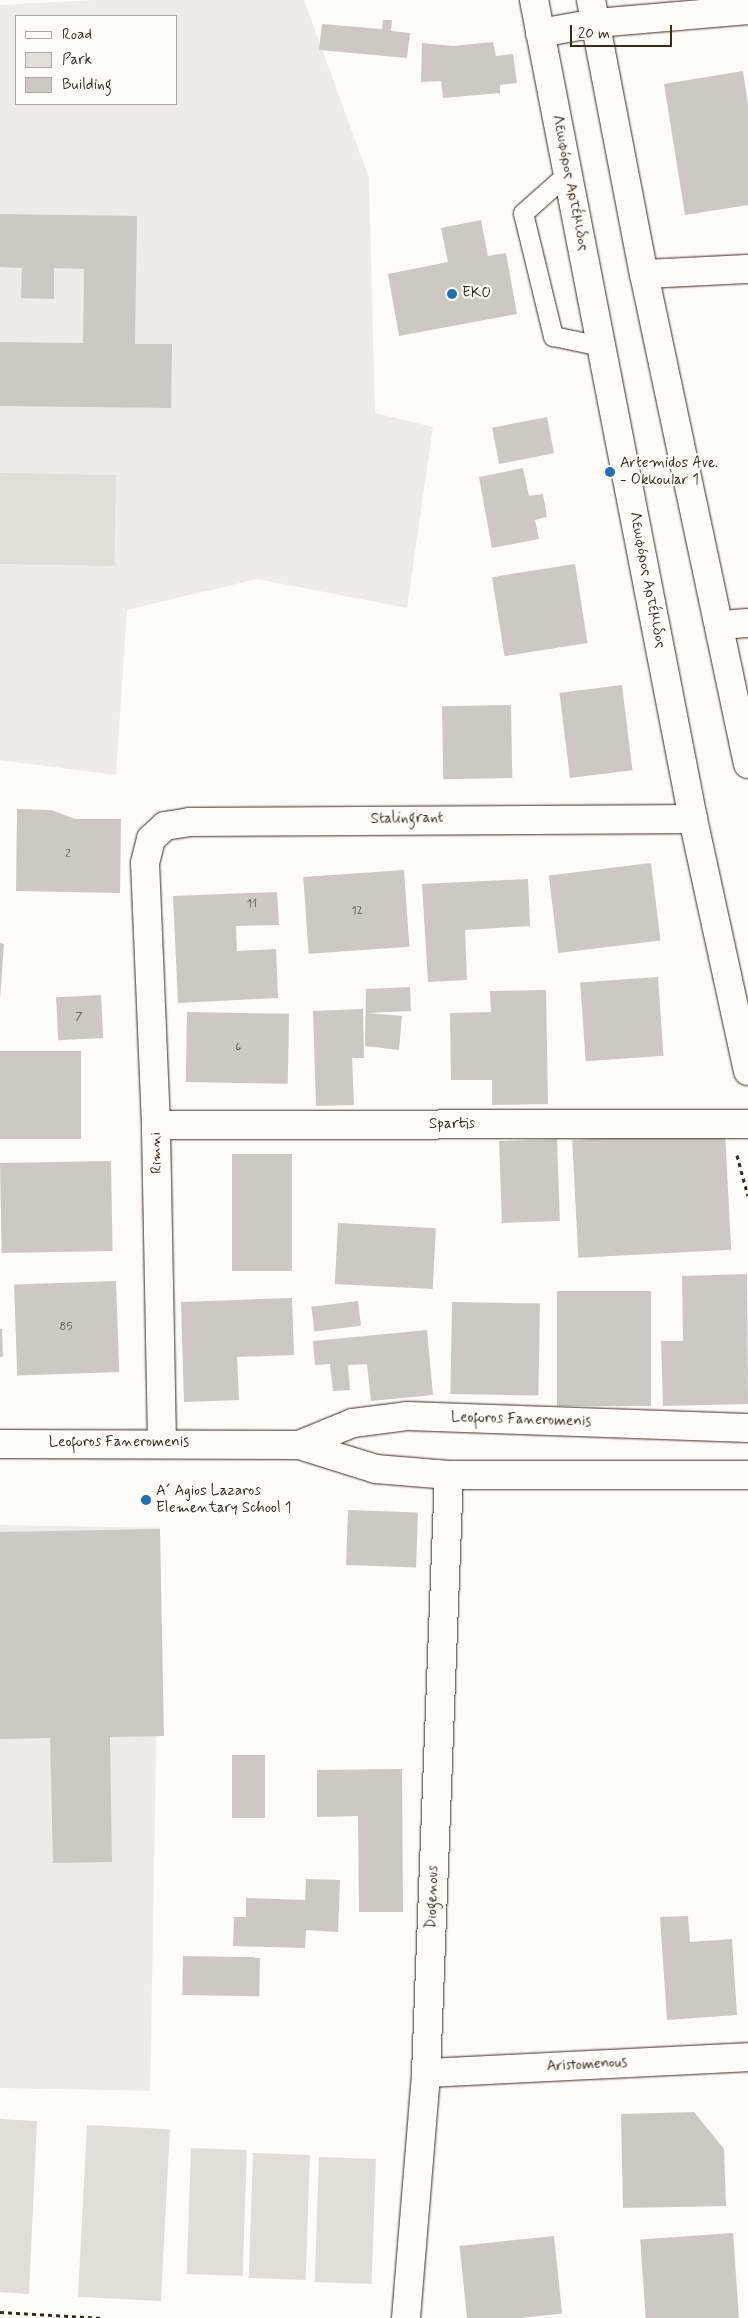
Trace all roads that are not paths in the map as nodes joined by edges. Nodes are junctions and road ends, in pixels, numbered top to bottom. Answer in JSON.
{"nodes":[{"id":1,"x":534,"y":0,"type":"edge"},
{"id":2,"x":748,"y":10,"type":"edge"},
{"id":3,"x":594,"y":11,"type":"edge"},
{"id":4,"x":540,"y":33,"type":"junction"},
{"id":5,"x":568,"y":173,"type":"junction"},
{"id":6,"x":748,"y":269,"type":"edge"},
{"id":7,"x":644,"y":274,"type":"junction"},
{"id":8,"x":601,"y":346,"type":"junction"},
{"id":9,"x":748,"y":623,"type":"edge"},
{"id":10,"x":720,"y":625,"type":"junction"},
{"id":11,"x":748,"y":764,"type":"edge"},
{"id":12,"x":693,"y":819,"type":"junction"},
{"id":13,"x":145,"y":863,"type":"joint"},
{"id":14,"x":748,"y":1071,"type":"edge"},
{"id":15,"x":748,"y":1124,"type":"edge"},
{"id":16,"x":156,"y":1125,"type":"junction"},
{"id":17,"x":748,"y":1428,"type":"edge"},
{"id":18,"x":162,"y":1442,"type":"junction"},
{"id":19,"x":0,"y":1444,"type":"edge"},
{"id":20,"x":299,"y":1444,"type":"junction"},
{"id":21,"x":449,"y":1475,"type":"junction"},
{"id":22,"x":748,"y":1475,"type":"edge"},
{"id":23,"x":748,"y":2057,"type":"edge"},
{"id":24,"x":426,"y":2073,"type":"junction"},
{"id":25,"x":406,"y":2318,"type":"edge"}],
"edges":[{"from":1,"to":4,"type":"street","name":"Λεωφόρος Αρτέμιδος"},
{"from":2,"to":3,"type":"street"},
{"from":3,"to":4,"type":"street"},
{"from":3,"to":7,"type":"street"},
{"from":4,"to":5,"type":"street","name":"Λεωφόρος Αρτέμιδος"},
{"from":5,"to":8,"type":"street","name":"Λεωφόρος Αρτέμιδος"},
{"from":5,"to":8,"type":"lane"},
{"from":6,"to":7,"type":"street"},
{"from":7,"to":10,"type":"street"},
{"from":8,"to":12,"type":"street","name":"Λεωφόρος Αρτέμιδος"},
{"from":9,"to":10,"type":"street"},
{"from":10,"to":11,"type":"street"},
{"from":12,"to":13,"type":"street","name":"Stalingrant"},
{"from":12,"to":14,"type":"street","name":"Λεωφόρος Αρτέμιδος"},
{"from":13,"to":16,"type":"street","name":"Rimni"},
{"from":15,"to":16,"type":"street","name":"Spartis"},
{"from":16,"to":18,"type":"street","name":"Rimni"},
{"from":17,"to":20,"type":"street","name":"Leoforos Faneromenis"},
{"from":18,"to":19,"type":"street","name":"Leoforos Faneromenis"},
{"from":18,"to":20,"type":"street","name":"Leoforos Faneromenis"},
{"from":20,"to":21,"type":"street","name":"Leoforos Faneromenis"},
{"from":21,"to":22,"type":"street","name":"Leoforos Faneromenis"},
{"from":21,"to":24,"type":"street","name":"Diogenous"},
{"from":23,"to":24,"type":"street","name":"Aristomenous"},
{"from":24,"to":25,"type":"street","name":"Diogenous"}]}
